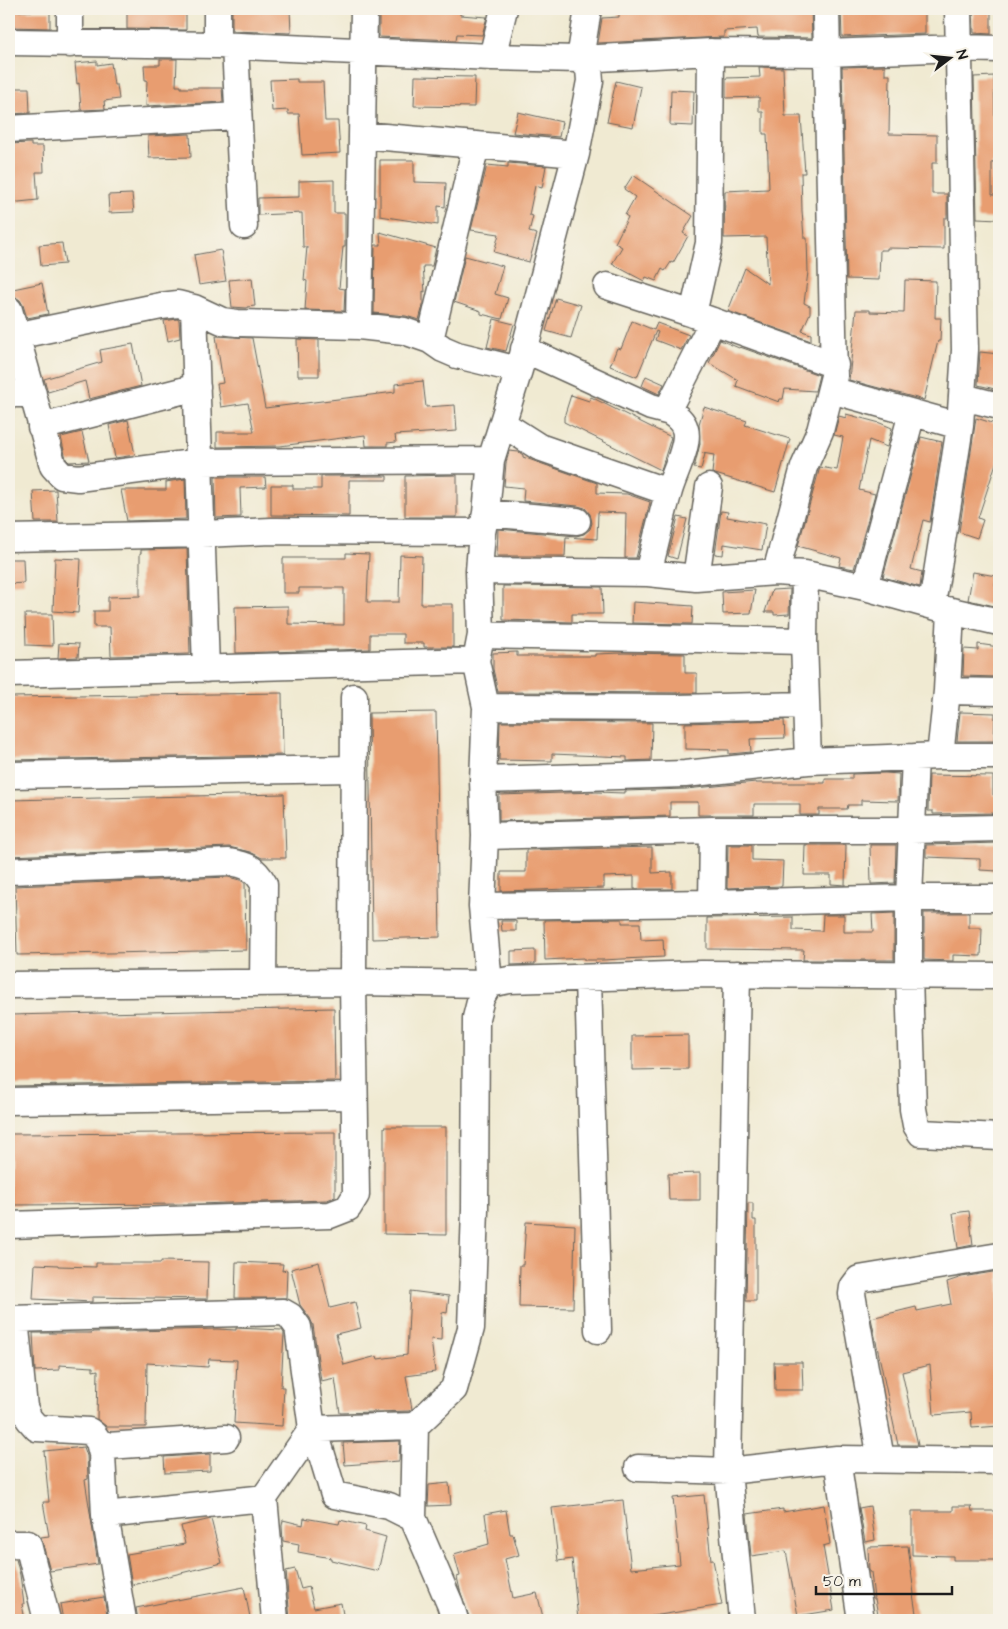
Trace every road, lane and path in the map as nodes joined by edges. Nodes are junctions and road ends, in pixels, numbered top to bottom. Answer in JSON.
{"nodes":[{"id":1,"x":70,"y":9,"type":"edge"},
{"id":2,"x":217,"y":9,"type":"edge"},
{"id":3,"x":364,"y":9,"type":"edge"},
{"id":4,"x":504,"y":9,"type":"edge"},
{"id":5,"x":588,"y":9,"type":"edge"},
{"id":6,"x":826,"y":9,"type":"edge"},
{"id":7,"x":958,"y":9,"type":"edge"},
{"id":8,"x":9,"y":42,"type":"edge"},
{"id":9,"x":70,"y":44,"type":"junction"},
{"id":10,"x":226,"y":46,"type":"junction"},
{"id":11,"x":958,"y":48,"type":"junction"},
{"id":12,"x":999,"y":49,"type":"edge"},
{"id":13,"x":364,"y":51,"type":"junction"},
{"id":14,"x":711,"y":52,"type":"junction"},
{"id":15,"x":827,"y":53,"type":"junction"},
{"id":16,"x":492,"y":57,"type":"junction"},
{"id":17,"x":580,"y":58,"type":"junction"},
{"id":18,"x":238,"y":116,"type":"junction"},
{"id":19,"x":9,"y":128,"type":"edge"},
{"id":20,"x":362,"y":135,"type":"junction"},
{"id":21,"x":476,"y":145,"type":"junction"},
{"id":22,"x":576,"y":154,"type":"junction"},
{"id":23,"x":244,"y":226,"type":"dead end"},
{"id":24,"x":607,"y":286,"type":"dead end"},
{"id":25,"x":194,"y":308,"type":"junction"},
{"id":26,"x":9,"y":310,"type":"edge"},
{"id":27,"x":703,"y":317,"type":"junction"},
{"id":28,"x":359,"y":326,"type":"junction"},
{"id":29,"x":15,"y":336,"type":"junction"},
{"id":30,"x":430,"y":340,"type":"junction"},
{"id":31,"x":522,"y":360,"type":"junction"},
{"id":32,"x":835,"y":365,"type":"junction"},
{"id":33,"x":197,"y":387,"type":"junction"},
{"id":34,"x":831,"y":390,"type":"junction"},
{"id":35,"x":21,"y":394,"type":"edge"},
{"id":36,"x":963,"y":398,"type":"junction"},
{"id":37,"x":999,"y":406,"type":"edge"},
{"id":38,"x":670,"y":412,"type":"junction"},
{"id":39,"x":912,"y":413,"type":"junction"},
{"id":40,"x":503,"y":424,"type":"junction"},
{"id":41,"x":960,"y":426,"type":"junction"},
{"id":42,"x":41,"y":427,"type":"junction"},
{"id":43,"x":491,"y":460,"type":"junction"},
{"id":44,"x":200,"y":462,"type":"junction"},
{"id":45,"x":709,"y":487,"type":"dead end"},
{"id":46,"x":668,"y":492,"type":"junction"},
{"id":47,"x":577,"y":521,"type":"dead end"},
{"id":48,"x":484,"y":522,"type":"junction"},
{"id":49,"x":202,"y":534,"type":"junction"},
{"id":50,"x":9,"y":538,"type":"edge"},
{"id":51,"x":479,"y":571,"type":"junction"},
{"id":52,"x":776,"y":572,"type":"junction"},
{"id":53,"x":648,"y":573,"type":"junction"},
{"id":54,"x":805,"y":574,"type":"junction"},
{"id":55,"x":696,"y":578,"type":"junction"},
{"id":56,"x":865,"y":587,"type":"junction"},
{"id":57,"x":941,"y":608,"type":"junction"},
{"id":58,"x":999,"y":622,"type":"edge"},
{"id":59,"x":480,"y":635,"type":"junction"},
{"id":60,"x":804,"y":641,"type":"junction"},
{"id":61,"x":476,"y":661,"type":"junction"},
{"id":62,"x":206,"y":669,"type":"junction"},
{"id":63,"x":9,"y":674,"type":"edge"},
{"id":64,"x":946,"y":691,"type":"junction"},
{"id":65,"x":999,"y":692,"type":"edge"},
{"id":66,"x":354,"y":697,"type":"dead end"},
{"id":67,"x":805,"y":706,"type":"junction"},
{"id":68,"x":486,"y":707,"type":"junction"},
{"id":69,"x":999,"y":756,"type":"edge"},
{"id":70,"x":928,"y":757,"type":"junction"},
{"id":71,"x":808,"y":761,"type":"junction"},
{"id":72,"x":354,"y":768,"type":"junction"},
{"id":73,"x":9,"y":775,"type":"edge"},
{"id":74,"x":483,"y":780,"type":"junction"},
{"id":75,"x":999,"y":828,"type":"edge"},
{"id":76,"x":713,"y":830,"type":"junction"},
{"id":77,"x":911,"y":830,"type":"junction"},
{"id":78,"x":485,"y":836,"type":"junction"},
{"id":79,"x":9,"y":872,"type":"edge"},
{"id":80,"x":909,"y":898,"type":"junction"},
{"id":81,"x":999,"y":898,"type":"edge"},
{"id":82,"x":712,"y":903,"type":"junction"},
{"id":83,"x":482,"y":906,"type":"junction"},
{"id":84,"x":737,"y":974,"type":"junction"},
{"id":85,"x":909,"y":976,"type":"junction"},
{"id":86,"x":999,"y":976,"type":"edge"},
{"id":87,"x":588,"y":978,"type":"junction"},
{"id":88,"x":353,"y":982,"type":"junction"},
{"id":89,"x":263,"y":983,"type":"junction"},
{"id":90,"x":489,"y":984,"type":"junction"},
{"id":91,"x":9,"y":985,"type":"edge"},
{"id":92,"x":354,"y":1096,"type":"junction"},
{"id":93,"x":9,"y":1101,"type":"edge"},
{"id":94,"x":999,"y":1137,"type":"edge"},
{"id":95,"x":9,"y":1225,"type":"edge"},
{"id":96,"x":999,"y":1256,"type":"edge"},
{"id":97,"x":12,"y":1319,"type":"edge"},
{"id":98,"x":598,"y":1330,"type":"dead end"},
{"id":99,"x":415,"y":1426,"type":"junction"},
{"id":100,"x":312,"y":1429,"type":"junction"},
{"id":101,"x":226,"y":1438,"type":"dead end"},
{"id":102,"x":99,"y":1442,"type":"junction"},
{"id":103,"x":837,"y":1459,"type":"junction"},
{"id":104,"x":881,"y":1459,"type":"junction"},
{"id":105,"x":999,"y":1461,"type":"edge"},
{"id":106,"x":638,"y":1468,"type":"dead end"},
{"id":107,"x":728,"y":1472,"type":"junction"},
{"id":108,"x":264,"y":1498,"type":"junction"},
{"id":109,"x":105,"y":1515,"type":"junction"},
{"id":110,"x":413,"y":1518,"type":"junction"},
{"id":111,"x":9,"y":1544,"type":"edge"},
{"id":112,"x":47,"y":1620,"type":"edge"},
{"id":113,"x":122,"y":1620,"type":"edge"},
{"id":114,"x":275,"y":1620,"type":"edge"},
{"id":115,"x":455,"y":1620,"type":"edge"},
{"id":116,"x":742,"y":1620,"type":"edge"},
{"id":117,"x":861,"y":1620,"type":"edge"}],
"edges":[{"from":1,"to":9,"type":"street"},
{"from":2,"to":10,"type":"street"},
{"from":3,"to":13,"type":"street"},
{"from":4,"to":16,"type":"street"},
{"from":5,"to":17,"type":"street"},
{"from":6,"to":15,"type":"street"},
{"from":7,"to":11,"type":"street"},
{"from":8,"to":9,"type":"street"},
{"from":9,"to":10,"type":"street"},
{"from":10,"to":13,"type":"street"},
{"from":10,"to":18,"type":"street"},
{"from":11,"to":12,"type":"street"},
{"from":11,"to":15,"type":"street"},
{"from":11,"to":36,"type":"street"},
{"from":13,"to":16,"type":"street"},
{"from":13,"to":20,"type":"street"},
{"from":14,"to":15,"type":"street"},
{"from":14,"to":17,"type":"street"},
{"from":14,"to":27,"type":"street"},
{"from":15,"to":32,"type":"street"},
{"from":16,"to":17,"type":"street"},
{"from":17,"to":22,"type":"street"},
{"from":18,"to":19,"type":"street"},
{"from":18,"to":23,"type":"street"},
{"from":20,"to":21,"type":"street"},
{"from":20,"to":28,"type":"street"},
{"from":21,"to":22,"type":"street"},
{"from":21,"to":30,"type":"street"},
{"from":22,"to":31,"type":"street"},
{"from":24,"to":27,"type":"street"},
{"from":25,"to":28,"type":"street"},
{"from":25,"to":29,"type":"street"},
{"from":25,"to":33,"type":"street"},
{"from":26,"to":29,"type":"street"},
{"from":27,"to":32,"type":"street"},
{"from":27,"to":38,"type":"street"},
{"from":28,"to":30,"type":"street"},
{"from":29,"to":35,"type":"street"},
{"from":30,"to":31,"type":"street"},
{"from":31,"to":38,"type":"street"},
{"from":31,"to":40,"type":"street"},
{"from":32,"to":34,"type":"street"},
{"from":33,"to":42,"type":"street"},
{"from":33,"to":44,"type":"street"},
{"from":34,"to":39,"type":"street"},
{"from":34,"to":52,"type":"street"},
{"from":35,"to":42,"type":"street"},
{"from":36,"to":37,"type":"street"},
{"from":36,"to":41,"type":"street"},
{"from":38,"to":46,"type":"street"},
{"from":39,"to":41,"type":"street"},
{"from":39,"to":56,"type":"street"},
{"from":40,"to":43,"type":"street"},
{"from":40,"to":46,"type":"street"},
{"from":41,"to":57,"type":"street"},
{"from":42,"to":44,"type":"street"},
{"from":43,"to":44,"type":"street"},
{"from":43,"to":48,"type":"street"},
{"from":44,"to":49,"type":"street"},
{"from":45,"to":55,"type":"street"},
{"from":46,"to":53,"type":"street"},
{"from":47,"to":48,"type":"street"},
{"from":48,"to":49,"type":"street"},
{"from":48,"to":51,"type":"street"},
{"from":49,"to":50,"type":"street"},
{"from":49,"to":62,"type":"street"},
{"from":51,"to":53,"type":"street"},
{"from":51,"to":59,"type":"street"},
{"from":52,"to":54,"type":"street"},
{"from":52,"to":55,"type":"street"},
{"from":53,"to":55,"type":"street"},
{"from":54,"to":56,"type":"street"},
{"from":54,"to":60,"type":"street"},
{"from":56,"to":57,"type":"street"},
{"from":57,"to":58,"type":"street"},
{"from":57,"to":64,"type":"street"},
{"from":59,"to":60,"type":"street"},
{"from":59,"to":61,"type":"street"},
{"from":60,"to":67,"type":"street"},
{"from":61,"to":62,"type":"street"},
{"from":61,"to":68,"type":"street"},
{"from":62,"to":63,"type":"street"},
{"from":64,"to":65,"type":"street"},
{"from":64,"to":70,"type":"street"},
{"from":66,"to":72,"type":"street"},
{"from":67,"to":68,"type":"street"},
{"from":67,"to":71,"type":"street"},
{"from":68,"to":74,"type":"street"},
{"from":69,"to":70,"type":"street"},
{"from":70,"to":71,"type":"street"},
{"from":70,"to":77,"type":"street"},
{"from":71,"to":74,"type":"street"},
{"from":72,"to":73,"type":"street"},
{"from":72,"to":88,"type":"street"},
{"from":74,"to":78,"type":"street"},
{"from":75,"to":77,"type":"street"},
{"from":76,"to":77,"type":"street"},
{"from":76,"to":78,"type":"street"},
{"from":76,"to":82,"type":"street"},
{"from":77,"to":80,"type":"street"},
{"from":78,"to":83,"type":"street"},
{"from":79,"to":89,"type":"street"},
{"from":80,"to":81,"type":"street"},
{"from":80,"to":82,"type":"street"},
{"from":80,"to":85,"type":"street"},
{"from":82,"to":83,"type":"street"},
{"from":83,"to":90,"type":"street"},
{"from":84,"to":85,"type":"street"},
{"from":84,"to":87,"type":"street"},
{"from":84,"to":107,"type":"street"},
{"from":85,"to":86,"type":"street"},
{"from":85,"to":94,"type":"street"},
{"from":87,"to":90,"type":"street"},
{"from":87,"to":98,"type":"street"},
{"from":88,"to":89,"type":"street"},
{"from":88,"to":90,"type":"street"},
{"from":88,"to":92,"type":"street"},
{"from":89,"to":91,"type":"street"},
{"from":90,"to":99,"type":"street"},
{"from":92,"to":93,"type":"street"},
{"from":92,"to":95,"type":"street"},
{"from":96,"to":104,"type":"street"},
{"from":97,"to":100,"type":"street"},
{"from":97,"to":102,"type":"street"},
{"from":99,"to":100,"type":"street"},
{"from":99,"to":110,"type":"street"},
{"from":100,"to":108,"type":"street"},
{"from":100,"to":110,"type":"street"},
{"from":101,"to":102,"type":"street"},
{"from":102,"to":109,"type":"street"},
{"from":103,"to":104,"type":"street"},
{"from":103,"to":107,"type":"street"},
{"from":103,"to":117,"type":"street"},
{"from":104,"to":105,"type":"street"},
{"from":106,"to":107,"type":"street"},
{"from":107,"to":116,"type":"street"},
{"from":108,"to":109,"type":"street"},
{"from":108,"to":114,"type":"street"},
{"from":109,"to":113,"type":"street"},
{"from":110,"to":115,"type":"street"},
{"from":111,"to":112,"type":"street"}]}
